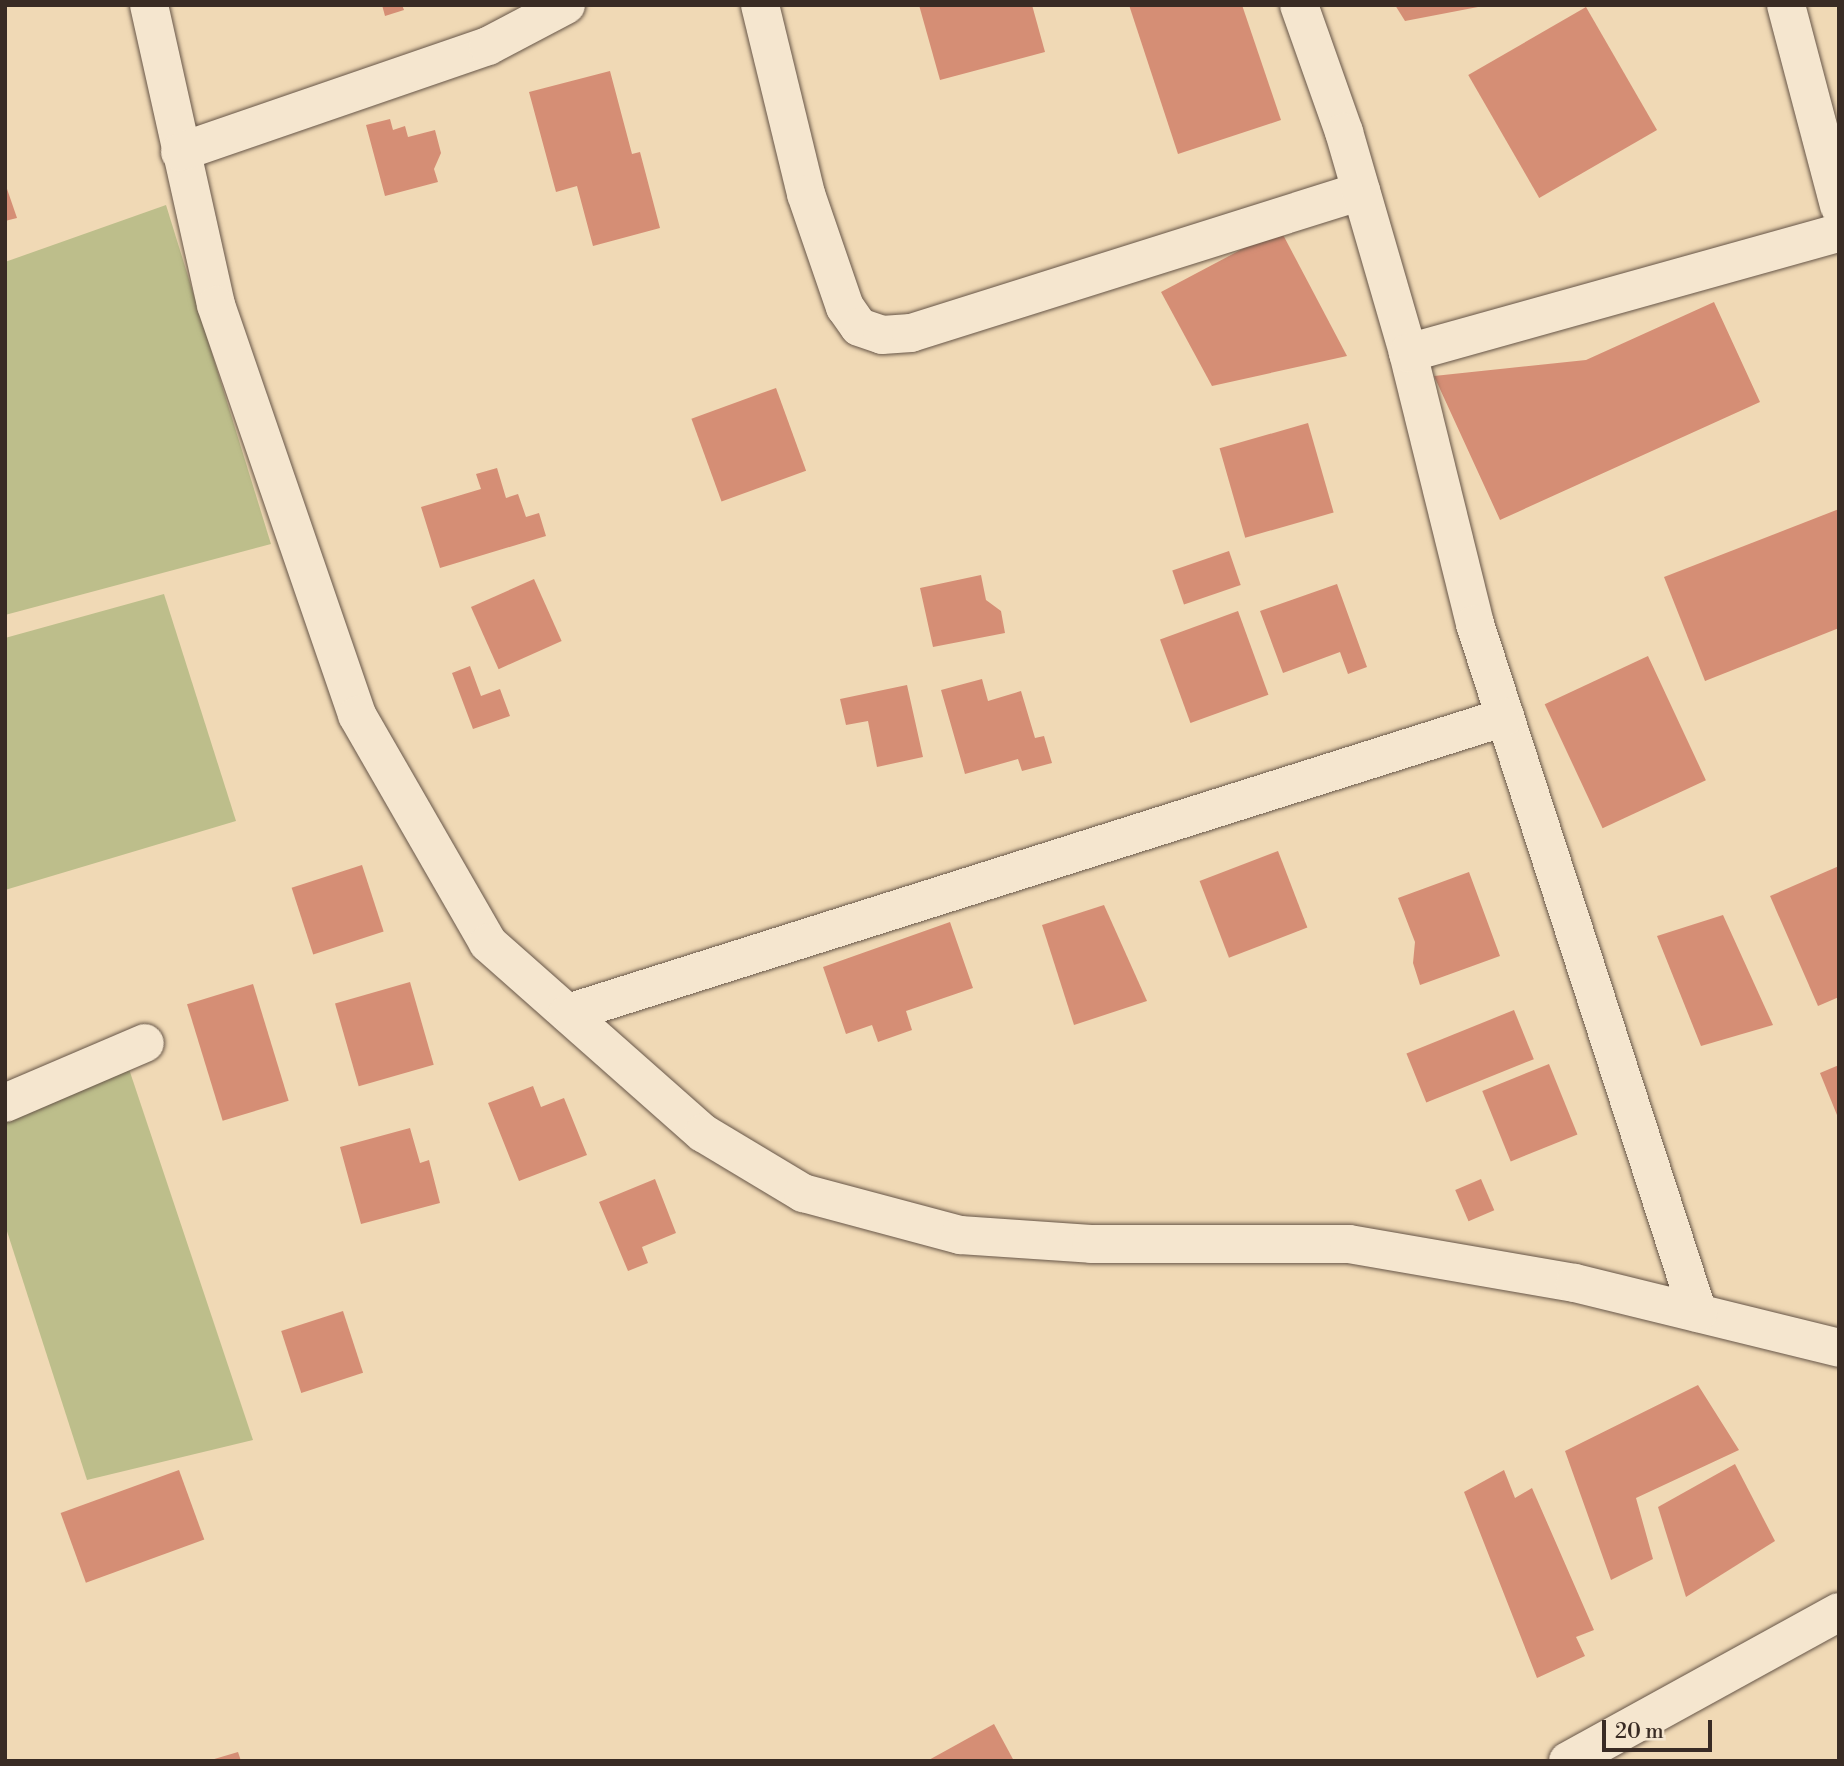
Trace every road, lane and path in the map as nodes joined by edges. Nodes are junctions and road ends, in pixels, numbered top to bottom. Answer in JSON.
{"nodes":[{"id":1,"x":149,"y":5,"type":"edge"},
{"id":2,"x":566,"y":5,"type":"edge"},
{"id":3,"x":760,"y":5,"type":"edge"},
{"id":4,"x":1299,"y":5,"type":"edge"},
{"id":5,"x":1786,"y":5,"type":"edge"},
{"id":6,"x":180,"y":152,"type":"junction"},
{"id":7,"x":1361,"y":191,"type":"junction"},
{"id":8,"x":1839,"y":206,"type":"edge"},
{"id":9,"x":1839,"y":233,"type":"edge"},
{"id":10,"x":1408,"y":353,"type":"junction"},
{"id":11,"x":1505,"y":717,"type":"junction"},
{"id":12,"x":568,"y":1013,"type":"junction"},
{"id":13,"x":145,"y":1044,"type":"dead end"},
{"id":14,"x":5,"y":1103,"type":"edge"},
{"id":15,"x":1698,"y":1313,"type":"junction"},
{"id":16,"x":1839,"y":1348,"type":"edge"},
{"id":17,"x":1839,"y":1612,"type":"edge"},
{"id":18,"x":1568,"y":1761,"type":"edge"}],
"edges":[{"from":1,"to":6,"type":"street"},
{"from":2,"to":6,"type":"street"},
{"from":3,"to":7,"type":"street"},
{"from":4,"to":7,"type":"street"},
{"from":5,"to":8,"type":"street"},
{"from":6,"to":12,"type":"street"},
{"from":7,"to":10,"type":"street"},
{"from":9,"to":10,"type":"street"},
{"from":10,"to":11,"type":"street"},
{"from":11,"to":12,"type":"street"},
{"from":11,"to":15,"type":"street"},
{"from":12,"to":15,"type":"street"},
{"from":13,"to":14,"type":"street"},
{"from":15,"to":16,"type":"street"},
{"from":17,"to":18,"type":"street"}]}
